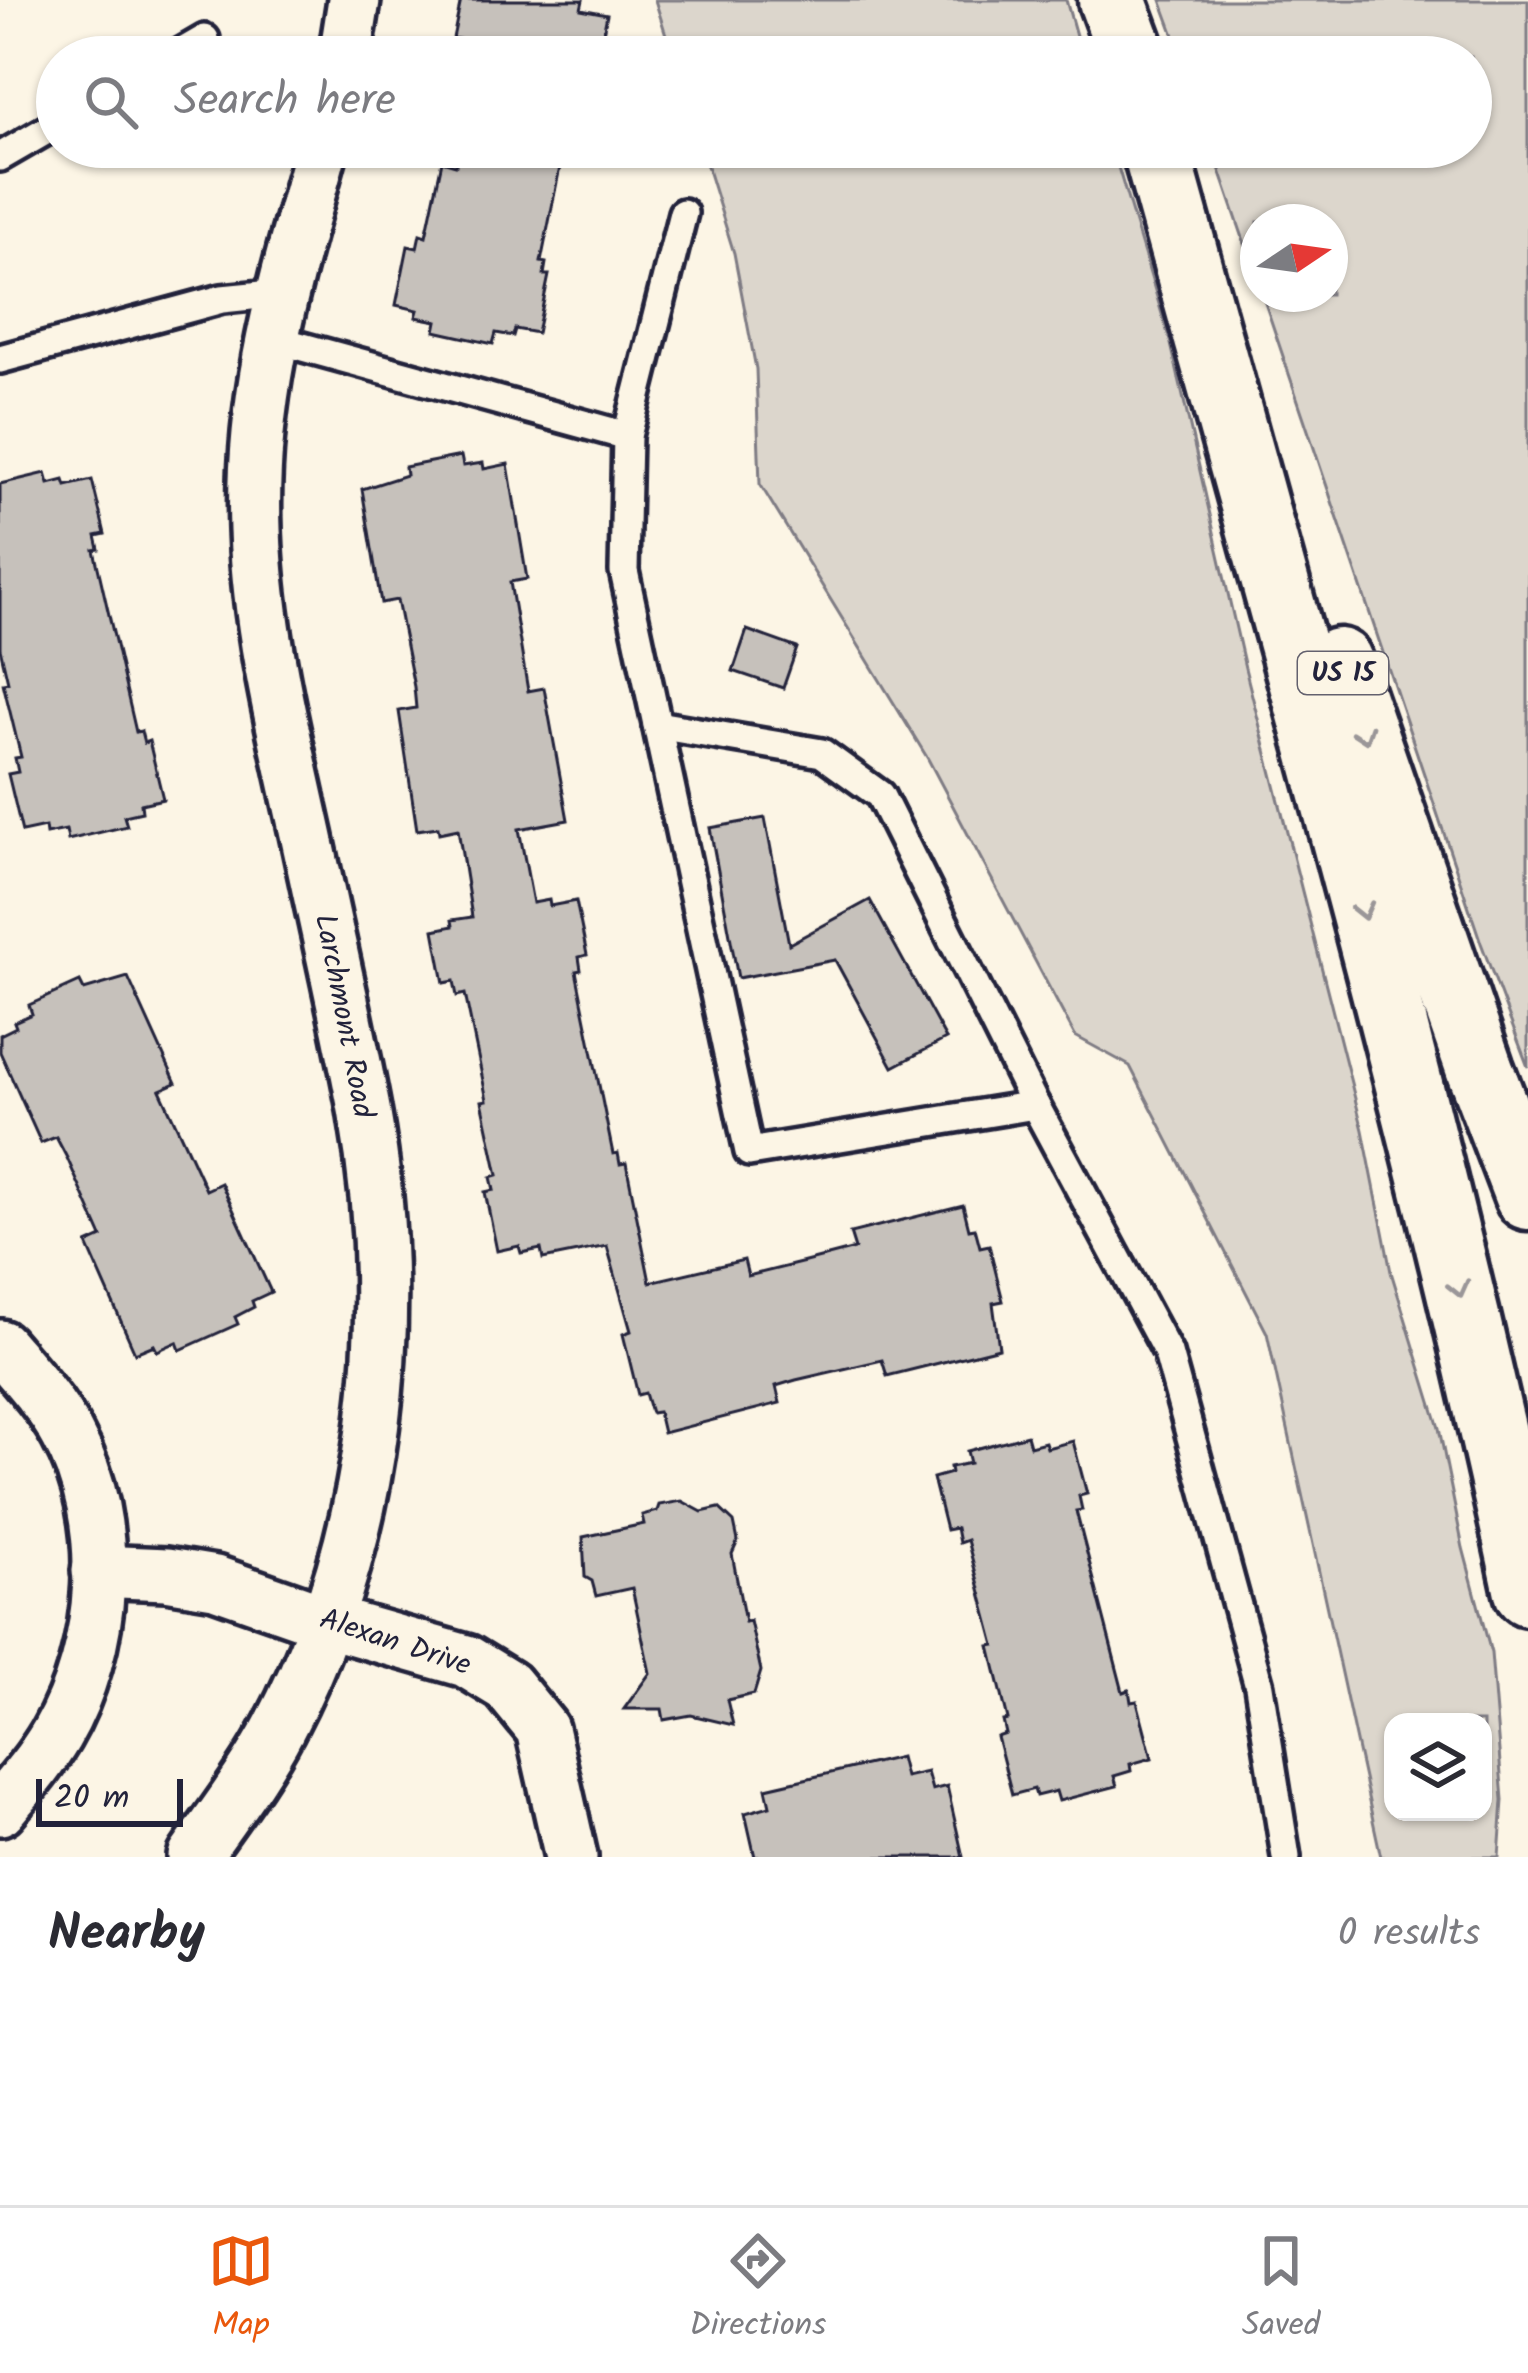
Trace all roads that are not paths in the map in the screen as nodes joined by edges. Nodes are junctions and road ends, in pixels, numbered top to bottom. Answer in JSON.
{"nodes":[{"id":1,"x":354,"y":0,"type":"edge"},
{"id":2,"x":1112,"y":0,"type":"edge"},
{"id":3,"x":348,"y":36,"type":"edge"},
{"id":4,"x":1125,"y":36,"type":"edge"},
{"id":5,"x":36,"y":136,"type":"edge"},
{"id":6,"x":0,"y":157,"type":"edge"},
{"id":7,"x":316,"y":168,"type":"edge"},
{"id":8,"x":1161,"y":168,"type":"edge"},
{"id":9,"x":1172,"y":168,"type":"edge"},
{"id":10,"x":683,"y":213,"type":"dead end"},
{"id":11,"x":276,"y":316,"type":"junction"},
{"id":12,"x":1,"y":353,"type":"edge"},
{"id":13,"x":627,"y":436,"type":"junction"},
{"id":14,"x":657,"y":724,"type":"junction"},
{"id":15,"x":1035,"y":1105,"type":"junction"},
{"id":16,"x":1528,"y":1196,"type":"edge"},
{"id":17,"x":0,"y":1346,"type":"edge"},
{"id":18,"x":98,"y":1571,"type":"junction"},
{"id":19,"x":1528,"y":1592,"type":"edge"},
{"id":20,"x":326,"y":1622,"type":"junction"},
{"id":21,"x":0,"y":1809,"type":"edge"},
{"id":22,"x":1283,"y":1855,"type":"edge"},
{"id":23,"x":194,"y":1857,"type":"edge"},
{"id":24,"x":572,"y":1857,"type":"edge"}],
"edges":[{"from":1,"to":3,"type":"street"},
{"from":2,"to":4,"type":"highway"},
{"from":5,"to":6,"type":"lane"},
{"from":7,"to":11,"type":"street","name":"Larchmont Road"},
{"from":8,"to":19,"type":"highway","one_way":true},
{"from":9,"to":16,"type":"highway","number":"US 15","one_way":true},
{"from":10,"to":13,"type":"lane"},
{"from":11,"to":12,"type":"lane"},
{"from":11,"to":13,"type":"lane"},
{"from":11,"to":20,"type":"street","name":"Larchmont Road"},
{"from":13,"to":14,"type":"lane"},
{"from":14,"to":15,"type":"lane"},
{"from":14,"to":15,"type":"lane"},
{"from":15,"to":22,"type":"lane"},
{"from":17,"to":18,"type":"street"},
{"from":18,"to":20,"type":"street","name":"Alexan Drive"},
{"from":18,"to":21,"type":"street"},
{"from":20,"to":23,"type":"street","name":"Larchmont Road"},
{"from":20,"to":24,"type":"street","name":"Alexan Drive"}]}
